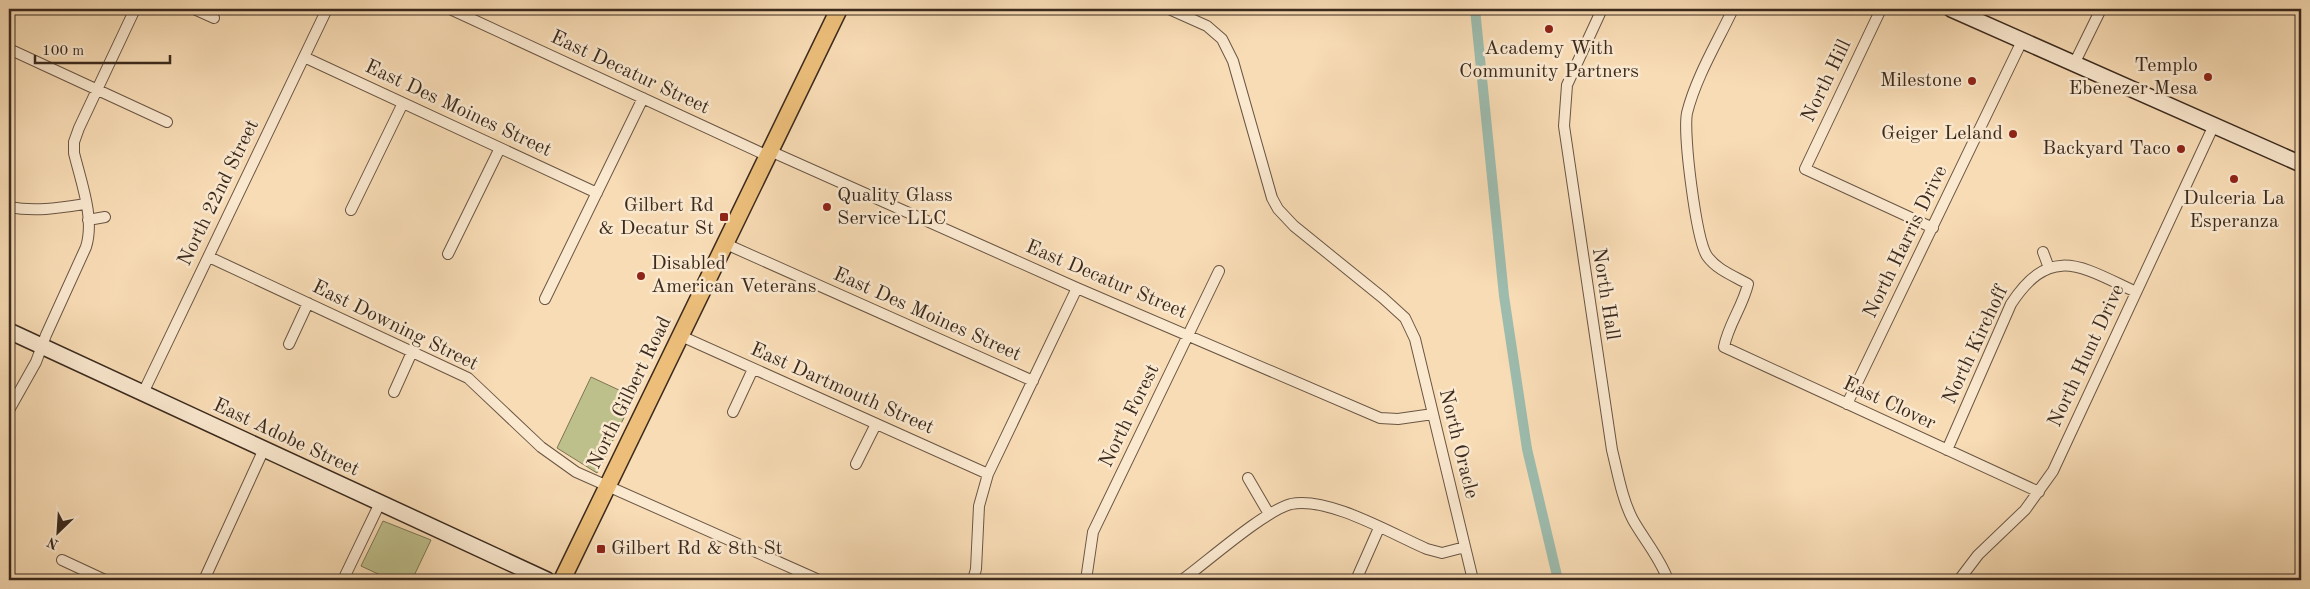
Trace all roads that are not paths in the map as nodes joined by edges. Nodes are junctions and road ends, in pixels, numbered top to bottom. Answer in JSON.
{"nodes":[{"id":1,"x":135,"y":9,"type":"edge"},
{"id":2,"x":194,"y":9,"type":"edge"},
{"id":3,"x":327,"y":9,"type":"edge"},
{"id":4,"x":450,"y":9,"type":"edge"},
{"id":5,"x":839,"y":9,"type":"edge"},
{"id":6,"x":1169,"y":9,"type":"edge"},
{"id":7,"x":1602,"y":9,"type":"edge"},
{"id":8,"x":1733,"y":9,"type":"edge"},
{"id":9,"x":1882,"y":9,"type":"edge"},
{"id":10,"x":2101,"y":9,"type":"edge"},
{"id":11,"x":1957,"y":10,"type":"edge"},
{"id":12,"x":214,"y":18,"type":"dead end"},
{"id":13,"x":2022,"y":40,"type":"junction"},
{"id":14,"x":9,"y":49,"type":"edge"},
{"id":15,"x":304,"y":57,"type":"junction"},
{"id":16,"x":2074,"y":64,"type":"junction"},
{"id":17,"x":96,"y":90,"type":"junction"},
{"id":18,"x":643,"y":98,"type":"junction"},
{"id":19,"x":402,"y":103,"type":"junction"},
{"id":20,"x":167,"y":122,"type":"dead end"},
{"id":21,"x":2214,"y":125,"type":"junction"},
{"id":22,"x":500,"y":148,"type":"junction"},
{"id":23,"x":769,"y":154,"type":"junction"},
{"id":24,"x":2301,"y":164,"type":"edge"},
{"id":25,"x":597,"y":193,"type":"junction"},
{"id":26,"x":85,"y":204,"type":"junction"},
{"id":27,"x":9,"y":207,"type":"edge"},
{"id":28,"x":351,"y":210,"type":"dead end"},
{"id":29,"x":105,"y":216,"type":"dead end"},
{"id":30,"x":88,"y":220,"type":"junction"},
{"id":31,"x":1933,"y":228,"type":"junction"},
{"id":32,"x":726,"y":244,"type":"junction"},
{"id":33,"x":2044,"y":252,"type":"dead end"},
{"id":34,"x":448,"y":254,"type":"dead end"},
{"id":35,"x":209,"y":257,"type":"junction"},
{"id":36,"x":2049,"y":268,"type":"junction"},
{"id":37,"x":1219,"y":270,"type":"dead end"},
{"id":38,"x":1077,"y":288,"type":"junction"},
{"id":39,"x":2136,"y":292,"type":"junction"},
{"id":40,"x":546,"y":299,"type":"dead end"},
{"id":41,"x":308,"y":304,"type":"junction"},
{"id":42,"x":9,"y":331,"type":"edge"},
{"id":43,"x":1189,"y":335,"type":"junction"},
{"id":44,"x":681,"y":336,"type":"junction"},
{"id":45,"x":289,"y":344,"type":"dead end"},
{"id":46,"x":42,"y":346,"type":"junction"},
{"id":47,"x":412,"y":352,"type":"junction"},
{"id":48,"x":753,"y":369,"type":"junction"},
{"id":49,"x":1033,"y":381,"type":"junction"},
{"id":50,"x":394,"y":392,"type":"dead end"},
{"id":51,"x":143,"y":393,"type":"junction"},
{"id":52,"x":1847,"y":404,"type":"junction"},
{"id":53,"x":9,"y":410,"type":"edge"},
{"id":54,"x":733,"y":412,"type":"dead end"},
{"id":55,"x":1433,"y":414,"type":"junction"},
{"id":56,"x":876,"y":424,"type":"junction"},
{"id":57,"x":264,"y":449,"type":"junction"},
{"id":58,"x":1947,"y":450,"type":"junction"},
{"id":59,"x":856,"y":464,"type":"dead end"},
{"id":60,"x":988,"y":474,"type":"junction"},
{"id":61,"x":1248,"y":478,"type":"dead end"},
{"id":62,"x":608,"y":487,"type":"junction"},
{"id":63,"x":2039,"y":492,"type":"junction"},
{"id":64,"x":380,"y":503,"type":"junction"},
{"id":65,"x":1269,"y":514,"type":"junction"},
{"id":66,"x":1379,"y":528,"type":"junction"},
{"id":67,"x":1465,"y":547,"type":"junction"},
{"id":68,"x":62,"y":560,"type":"dead end"},
{"id":69,"x":105,"y":580,"type":"edge"},
{"id":70,"x":204,"y":580,"type":"edge"},
{"id":71,"x":344,"y":580,"type":"edge"},
{"id":72,"x":547,"y":580,"type":"edge"},
{"id":73,"x":562,"y":580,"type":"edge"},
{"id":74,"x":819,"y":580,"type":"edge"},
{"id":75,"x":973,"y":580,"type":"edge"},
{"id":76,"x":1086,"y":580,"type":"edge"},
{"id":77,"x":1182,"y":580,"type":"edge"},
{"id":78,"x":1356,"y":580,"type":"edge"},
{"id":79,"x":1473,"y":580,"type":"edge"},
{"id":80,"x":1668,"y":580,"type":"edge"},
{"id":81,"x":1959,"y":580,"type":"edge"}],
"edges":[{"from":1,"to":17,"type":"street"},
{"from":2,"to":12,"type":"street"},
{"from":3,"to":15,"type":"street","name":"North 22nd Street"},
{"from":4,"to":18,"type":"street","name":"East Decatur Street"},
{"from":5,"to":23,"type":"main road","name":"North Gilbert Road"},
{"from":6,"to":55,"type":"street","name":"North Oracle"},
{"from":7,"to":80,"type":"street","name":"North Hall"},
{"from":8,"to":52,"type":"street","name":"East Clover"},
{"from":9,"to":31,"type":"street","name":"North Hill"},
{"from":10,"to":16,"type":"street"},
{"from":11,"to":13,"type":"street"},
{"from":13,"to":16,"type":"street"},
{"from":13,"to":31,"type":"street","name":"North Harris Drive"},
{"from":14,"to":17,"type":"street"},
{"from":15,"to":19,"type":"street","name":"East Des Moines Street"},
{"from":15,"to":35,"type":"street","name":"North 22nd Street"},
{"from":16,"to":21,"type":"street"},
{"from":17,"to":20,"type":"street"},
{"from":17,"to":26,"type":"street"},
{"from":18,"to":23,"type":"street","name":"East Decatur Street"},
{"from":18,"to":25,"type":"street"},
{"from":19,"to":22,"type":"street","name":"East Des Moines Street"},
{"from":19,"to":28,"type":"street"},
{"from":21,"to":24,"type":"street"},
{"from":21,"to":39,"type":"street","name":"North Hunt Drive"},
{"from":22,"to":25,"type":"street","name":"East Des Moines Street"},
{"from":22,"to":34,"type":"street"},
{"from":23,"to":32,"type":"main road","name":"North Gilbert Road"},
{"from":23,"to":38,"type":"street","name":"East Decatur Street"},
{"from":25,"to":40,"type":"street"},
{"from":26,"to":27,"type":"street"},
{"from":26,"to":30,"type":"street"},
{"from":29,"to":30,"type":"street"},
{"from":30,"to":46,"type":"street"},
{"from":31,"to":52,"type":"street","name":"North Harris Drive"},
{"from":32,"to":44,"type":"main road","name":"North Gilbert Road"},
{"from":32,"to":49,"type":"street","name":"East Des Moines Street"},
{"from":33,"to":36,"type":"street"},
{"from":35,"to":41,"type":"street","name":"East Downing Street"},
{"from":35,"to":51,"type":"street","name":"North 22nd Street"},
{"from":36,"to":39,"type":"street","name":"North Kirchoff"},
{"from":36,"to":58,"type":"street","name":"North Kirchoff"},
{"from":37,"to":43,"type":"street","name":"North Forest"},
{"from":38,"to":43,"type":"street","name":"East Decatur Street"},
{"from":38,"to":49,"type":"street"},
{"from":39,"to":63,"type":"street","name":"North Hunt Drive"},
{"from":41,"to":45,"type":"street"},
{"from":41,"to":47,"type":"street","name":"East Downing Street"},
{"from":42,"to":46,"type":"street","name":"East Adobe Street"},
{"from":43,"to":55,"type":"street","name":"East Decatur Street"},
{"from":43,"to":76,"type":"street","name":"North Forest"},
{"from":44,"to":48,"type":"street","name":"East Dartmouth Street"},
{"from":44,"to":62,"type":"main road","name":"North Gilbert Road"},
{"from":46,"to":51,"type":"street","name":"East Adobe Street"},
{"from":46,"to":53,"type":"street"},
{"from":47,"to":50,"type":"street"},
{"from":47,"to":62,"type":"street","name":"East Downing Street"},
{"from":48,"to":54,"type":"street"},
{"from":48,"to":56,"type":"street","name":"East Dartmouth Street"},
{"from":49,"to":60,"type":"street"},
{"from":51,"to":57,"type":"street","name":"East Adobe Street"},
{"from":52,"to":58,"type":"street","name":"East Clover"},
{"from":55,"to":67,"type":"street","name":"North Oracle"},
{"from":56,"to":59,"type":"street"},
{"from":56,"to":60,"type":"street","name":"East Dartmouth Street"},
{"from":57,"to":64,"type":"street","name":"East Adobe Street"},
{"from":57,"to":70,"type":"street"},
{"from":58,"to":63,"type":"street","name":"East Clover"},
{"from":60,"to":75,"type":"street"},
{"from":61,"to":65,"type":"street"},
{"from":62,"to":73,"type":"main road","name":"North Gilbert Road"},
{"from":62,"to":74,"type":"street","name":"East Downing Street"},
{"from":63,"to":81,"type":"street","name":"North Hunt Drive"},
{"from":64,"to":71,"type":"street"},
{"from":64,"to":72,"type":"street","name":"East Adobe Street"},
{"from":65,"to":66,"type":"street"},
{"from":65,"to":77,"type":"street"},
{"from":66,"to":67,"type":"street"},
{"from":66,"to":78,"type":"street"},
{"from":67,"to":79,"type":"street","name":"North Oracle"},
{"from":68,"to":69,"type":"street"}]}
